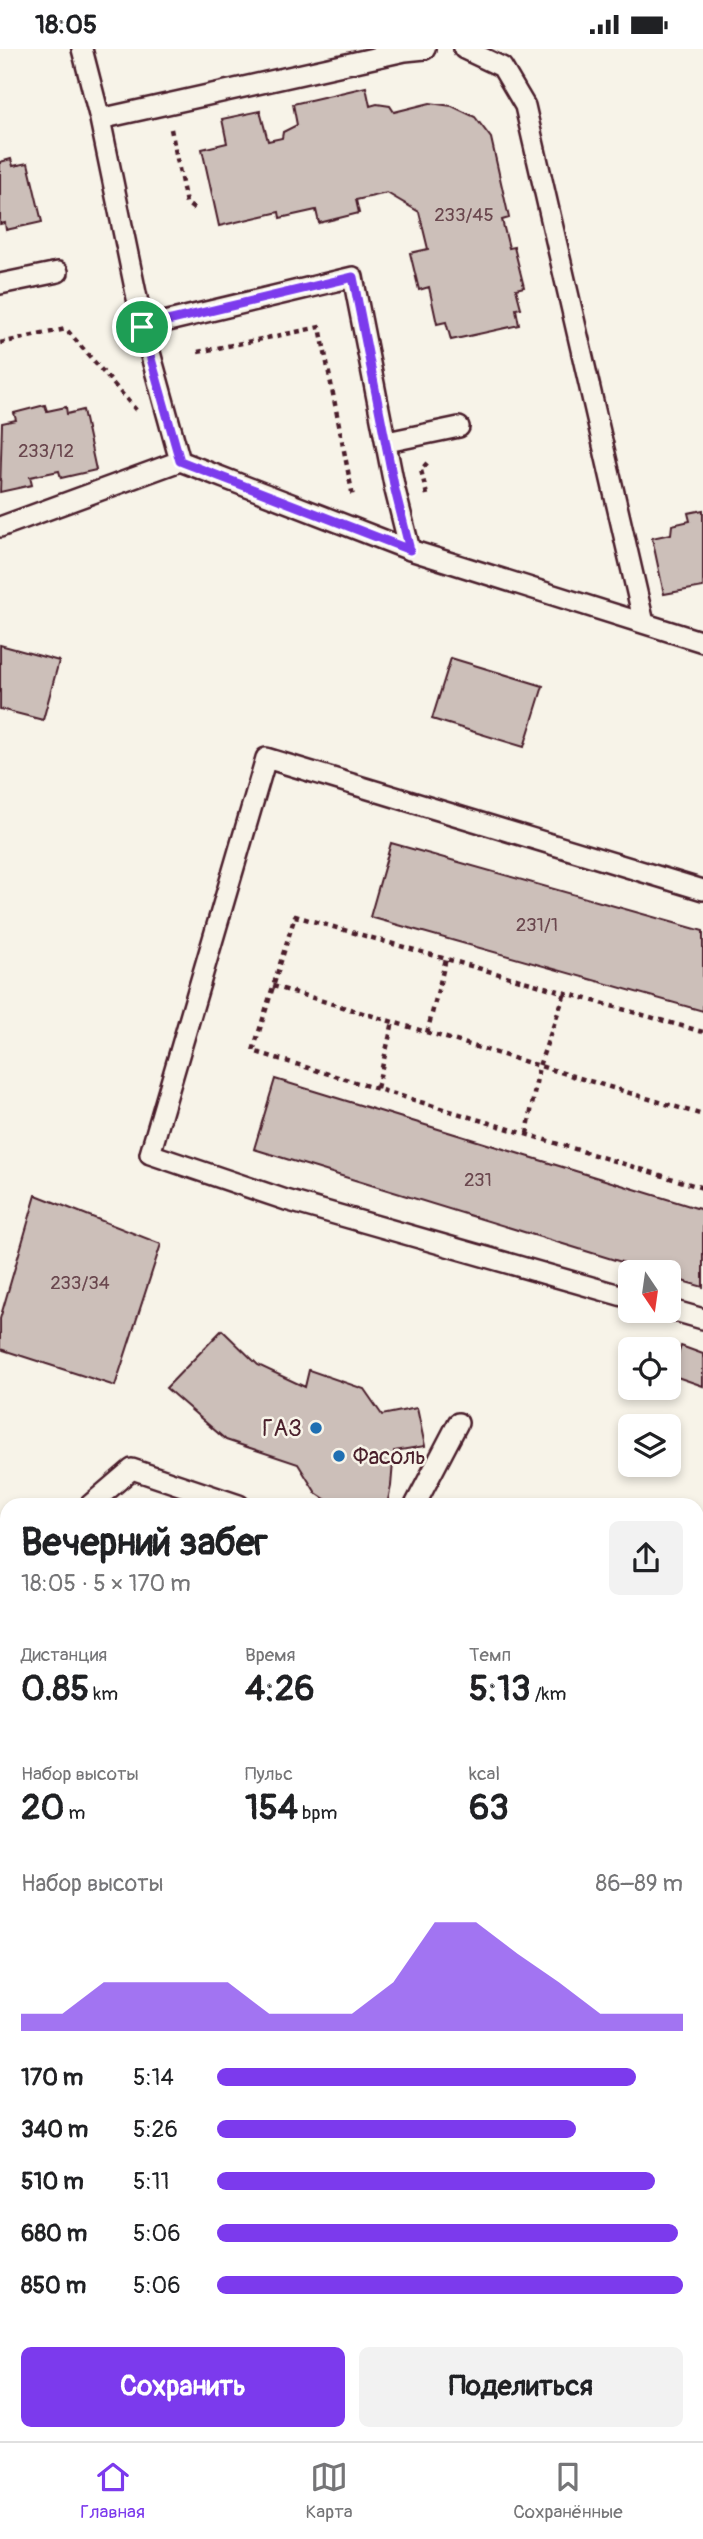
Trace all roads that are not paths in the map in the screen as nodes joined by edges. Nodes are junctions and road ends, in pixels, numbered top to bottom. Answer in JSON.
{"nodes":[{"id":1,"x":82,"y":49,"type":"edge"},
{"id":2,"x":425,"y":49,"type":"edge"},
{"id":3,"x":464,"y":49,"type":"edge"},
{"id":4,"x":100,"y":119,"type":"junction"},
{"id":5,"x":58,"y":272,"type":"dead end"},
{"id":6,"x":0,"y":284,"type":"edge"},
{"id":7,"x":142,"y":327,"type":"junction"},
{"id":8,"x":459,"y":427,"type":"dead end"},
{"id":9,"x":387,"y":442,"type":"junction"},
{"id":10,"x":180,"y":461,"type":"junction"},
{"id":11,"x":0,"y":527,"type":"edge"},
{"id":12,"x":410,"y":550,"type":"junction"},
{"id":13,"x":644,"y":623,"type":"junction"},
{"id":14,"x":703,"y":627,"type":"edge"},
{"id":15,"x":674,"y":632,"type":"junction"},
{"id":16,"x":703,"y":642,"type":"edge"},
{"id":17,"x":703,"y":890,"type":"edge"},
{"id":18,"x":618,"y":1295,"type":"edge"},
{"id":19,"x":681,"y":1313,"type":"edge"},
{"id":20,"x":703,"y":1319,"type":"edge"},
{"id":21,"x":458,"y":1423,"type":"dead end"},
{"id":22,"x":98,"y":1498,"type":"edge"},
{"id":23,"x":218,"y":1498,"type":"edge"},
{"id":24,"x":419,"y":1498,"type":"edge"}],
"edges":[{"from":1,"to":4,"type":"lane"},
{"from":2,"to":4,"type":"lane"},
{"from":3,"to":13,"type":"lane"},
{"from":4,"to":7,"type":"lane"},
{"from":5,"to":6,"type":"lane"},
{"from":7,"to":9,"type":"lane"},
{"from":7,"to":10,"type":"lane"},
{"from":8,"to":9,"type":"lane"},
{"from":9,"to":12,"type":"lane"},
{"from":10,"to":11,"type":"lane"},
{"from":10,"to":12,"type":"lane"},
{"from":12,"to":13,"type":"lane"},
{"from":13,"to":15,"type":"lane"},
{"from":14,"to":15,"type":"lane"},
{"from":15,"to":16,"type":"lane"},
{"from":17,"to":18,"type":"lane"},
{"from":19,"to":20,"type":"lane"},
{"from":21,"to":24,"type":"lane"},
{"from":22,"to":23,"type":"lane"}]}
